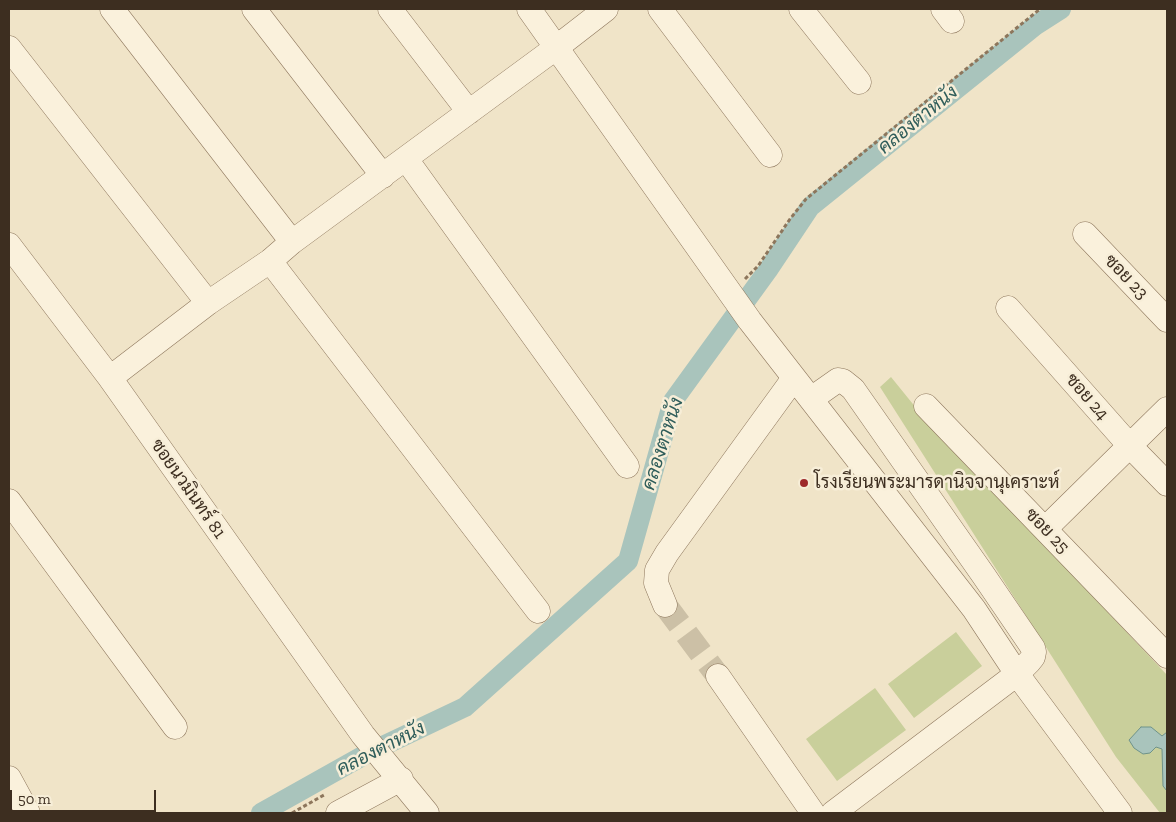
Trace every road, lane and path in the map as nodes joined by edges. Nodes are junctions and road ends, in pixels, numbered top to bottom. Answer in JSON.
{"nodes":[{"id":1,"x":112,"y":9,"type":"edge"},
{"id":2,"x":254,"y":9,"type":"edge"},
{"id":3,"x":390,"y":9,"type":"edge"},
{"id":4,"x":529,"y":9,"type":"edge"},
{"id":5,"x":606,"y":9,"type":"edge"},
{"id":6,"x":660,"y":9,"type":"edge"},
{"id":7,"x":802,"y":9,"type":"edge"},
{"id":8,"x":1040,"y":9,"type":"edge"},
{"id":9,"x":558,"y":47,"type":"junction"},
{"id":10,"x":9,"y":48,"type":"edge"},
{"id":11,"x":859,"y":82,"type":"dead end"},
{"id":12,"x":469,"y":112,"type":"junction"},
{"id":13,"x":770,"y":155,"type":"dead end"},
{"id":14,"x":406,"y":159,"type":"junction"},
{"id":15,"x":383,"y":176,"type":"junction"},
{"id":16,"x":1085,"y":234,"type":"dead end"},
{"id":17,"x":292,"y":242,"type":"junction"},
{"id":18,"x":9,"y":245,"type":"edge"},
{"id":19,"x":270,"y":261,"type":"junction"},
{"id":20,"x":732,"y":296,"type":"junction"},
{"id":21,"x":208,"y":303,"type":"junction"},
{"id":22,"x":1008,"y":308,"type":"dead end"},
{"id":23,"x":1167,"y":320,"type":"edge"},
{"id":24,"x":110,"y":378,"type":"junction"},
{"id":25,"x":794,"y":378,"type":"junction"},
{"id":26,"x":811,"y":399,"type":"junction"},
{"id":27,"x":926,"y":406,"type":"dead end"},
{"id":28,"x":1167,"y":408,"type":"edge"},
{"id":29,"x":1130,"y":446,"type":"junction"},
{"id":30,"x":627,"y":466,"type":"dead end"},
{"id":31,"x":1167,"y":484,"type":"edge"},
{"id":32,"x":9,"y":501,"type":"edge"},
{"id":33,"x":1045,"y":529,"type":"junction"},
{"id":34,"x":665,"y":605,"type":"tunnel mouth"},
{"id":35,"x":538,"y":611,"type":"dead end"},
{"id":36,"x":1167,"y":656,"type":"edge"},
{"id":37,"x":1016,"y":674,"type":"junction"},
{"id":38,"x":718,"y":676,"type":"tunnel mouth"},
{"id":39,"x":175,"y":727,"type":"dead end"},
{"id":40,"x":9,"y":778,"type":"edge"},
{"id":41,"x":401,"y":780,"type":"junction"},
{"id":42,"x":28,"y":813,"type":"edge"},
{"id":43,"x":338,"y":813,"type":"edge"},
{"id":44,"x":427,"y":813,"type":"edge"},
{"id":45,"x":813,"y":813,"type":"edge"},
{"id":46,"x":833,"y":813,"type":"edge"},
{"id":47,"x":1120,"y":813,"type":"edge"}],
"edges":[{"from":1,"to":17,"type":"street"},
{"from":2,"to":15,"type":"street"},
{"from":3,"to":12,"type":"street"},
{"from":4,"to":9,"type":"street"},
{"from":5,"to":9,"type":"street"},
{"from":6,"to":13,"type":"street"},
{"from":7,"to":11,"type":"street"},
{"from":8,"to":20,"type":"path"},
{"from":9,"to":12,"type":"street"},
{"from":9,"to":20,"type":"street"},
{"from":10,"to":21,"type":"street"},
{"from":12,"to":14,"type":"street"},
{"from":14,"to":15,"type":"street"},
{"from":14,"to":30,"type":"street"},
{"from":15,"to":17,"type":"street"},
{"from":16,"to":23,"type":"street","name":"ซอย 23"},
{"from":17,"to":19,"type":"street"},
{"from":18,"to":24,"type":"street","name":"ซอยนวมินทร์ 81"},
{"from":19,"to":21,"type":"street"},
{"from":19,"to":35,"type":"street"},
{"from":20,"to":25,"type":"street"},
{"from":21,"to":24,"type":"street"},
{"from":22,"to":29,"type":"street","name":"ซอย 24"},
{"from":24,"to":41,"type":"street","name":"ซอยนวมินทร์ 81"},
{"from":25,"to":26,"type":"street"},
{"from":25,"to":34,"type":"street"},
{"from":26,"to":37,"type":"street"},
{"from":26,"to":37,"type":"street"},
{"from":27,"to":33,"type":"street","name":"ซอย 25"},
{"from":28,"to":29,"type":"street"},
{"from":29,"to":31,"type":"street","name":"ซอย 24"},
{"from":29,"to":33,"type":"street"},
{"from":32,"to":39,"type":"street"},
{"from":33,"to":36,"type":"street","name":"ซอย 25"},
{"from":37,"to":46,"type":"street"},
{"from":37,"to":47,"type":"street"},
{"from":38,"to":45,"type":"street"},
{"from":40,"to":42,"type":"street"},
{"from":41,"to":43,"type":"street"},
{"from":41,"to":44,"type":"street","name":"ซอยนวมินทร์ 81"}]}
